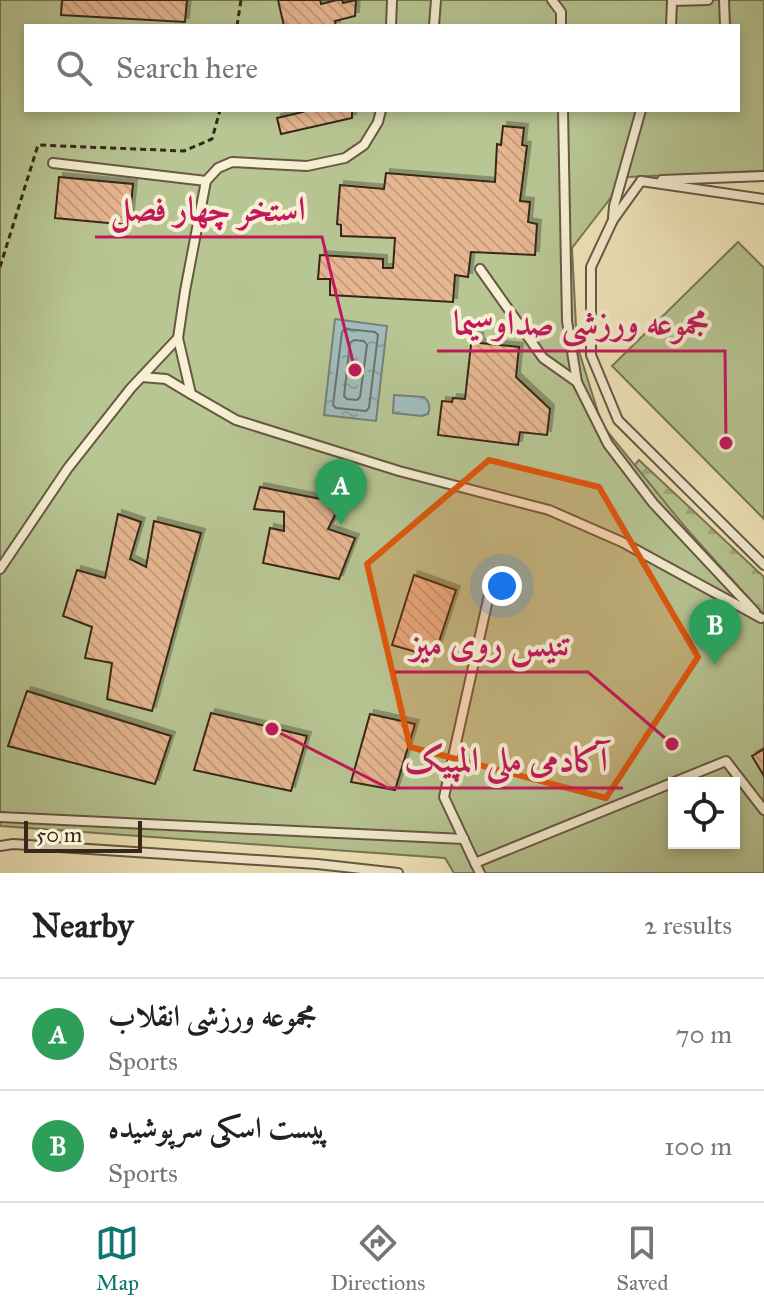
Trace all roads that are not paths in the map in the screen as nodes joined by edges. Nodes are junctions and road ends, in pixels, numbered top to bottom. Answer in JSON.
{"nodes":[{"id":1,"x":392,"y":0,"type":"edge"},
{"id":2,"x":436,"y":0,"type":"edge"},
{"id":3,"x":552,"y":0,"type":"edge"},
{"id":4,"x":708,"y":0,"type":"edge"},
{"id":5,"x":724,"y":0,"type":"edge"},
{"id":6,"x":391,"y":24,"type":"edge"},
{"id":7,"x":434,"y":24,"type":"edge"},
{"id":8,"x":561,"y":24,"type":"edge"},
{"id":9,"x":671,"y":24,"type":"edge"},
{"id":10,"x":725,"y":24,"type":"edge"},
{"id":11,"x":380,"y":112,"type":"edge"},
{"id":12,"x":563,"y":112,"type":"edge"},
{"id":13,"x":640,"y":112,"type":"edge"},
{"id":14,"x":53,"y":163,"type":"dead end"},
{"id":15,"x":764,"y":176,"type":"edge"},
{"id":16,"x":206,"y":181,"type":"junction"},
{"id":17,"x":641,"y":181,"type":"junction"},
{"id":18,"x":764,"y":199,"type":"edge"},
{"id":19,"x":613,"y":220,"type":"junction"},
{"id":20,"x":480,"y":269,"type":"dead end"},
{"id":21,"x":178,"y":338,"type":"junction"},
{"id":22,"x":142,"y":377,"type":"junction"},
{"id":23,"x":577,"y":382,"type":"junction"},
{"id":24,"x":191,"y":394,"type":"junction"},
{"id":25,"x":764,"y":565,"type":"edge"},
{"id":26,"x":0,"y":569,"type":"edge"},
{"id":27,"x":489,"y":595,"type":"dead end"},
{"id":28,"x":762,"y":620,"type":"edge"},
{"id":29,"x":764,"y":810,"type":"edge"},
{"id":30,"x":0,"y":817,"type":"edge"},
{"id":31,"x":464,"y":839,"type":"junction"},
{"id":32,"x":0,"y":846,"type":"edge"},
{"id":33,"x":475,"y":863,"type":"junction"},
{"id":34,"x":398,"y":873,"type":"edge"},
{"id":35,"x":480,"y":873,"type":"edge"}],
"edges":[{"from":1,"to":6,"type":"lane"},
{"from":2,"to":7,"type":"lane"},
{"from":3,"to":8,"type":"lane"},
{"from":4,"to":9,"type":"lane"},
{"from":5,"to":10,"type":"lane"},
{"from":11,"to":16,"type":"lane"},
{"from":12,"to":23,"type":"lane"},
{"from":13,"to":19,"type":"lane"},
{"from":14,"to":16,"type":"lane"},
{"from":15,"to":17,"type":"lane"},
{"from":16,"to":21,"type":"lane"},
{"from":17,"to":18,"type":"lane"},
{"from":17,"to":19,"type":"lane"},
{"from":19,"to":25,"type":"lane"},
{"from":20,"to":23,"type":"lane"},
{"from":21,"to":22,"type":"lane"},
{"from":21,"to":24,"type":"lane"},
{"from":22,"to":24,"type":"lane"},
{"from":22,"to":26,"type":"lane"},
{"from":23,"to":28,"type":"lane"},
{"from":24,"to":28,"type":"lane"},
{"from":27,"to":31,"type":"lane"},
{"from":29,"to":33,"type":"lane"},
{"from":30,"to":31,"type":"lane"},
{"from":31,"to":33,"type":"lane"},
{"from":32,"to":34,"type":"lane"},
{"from":33,"to":35,"type":"lane"}]}
